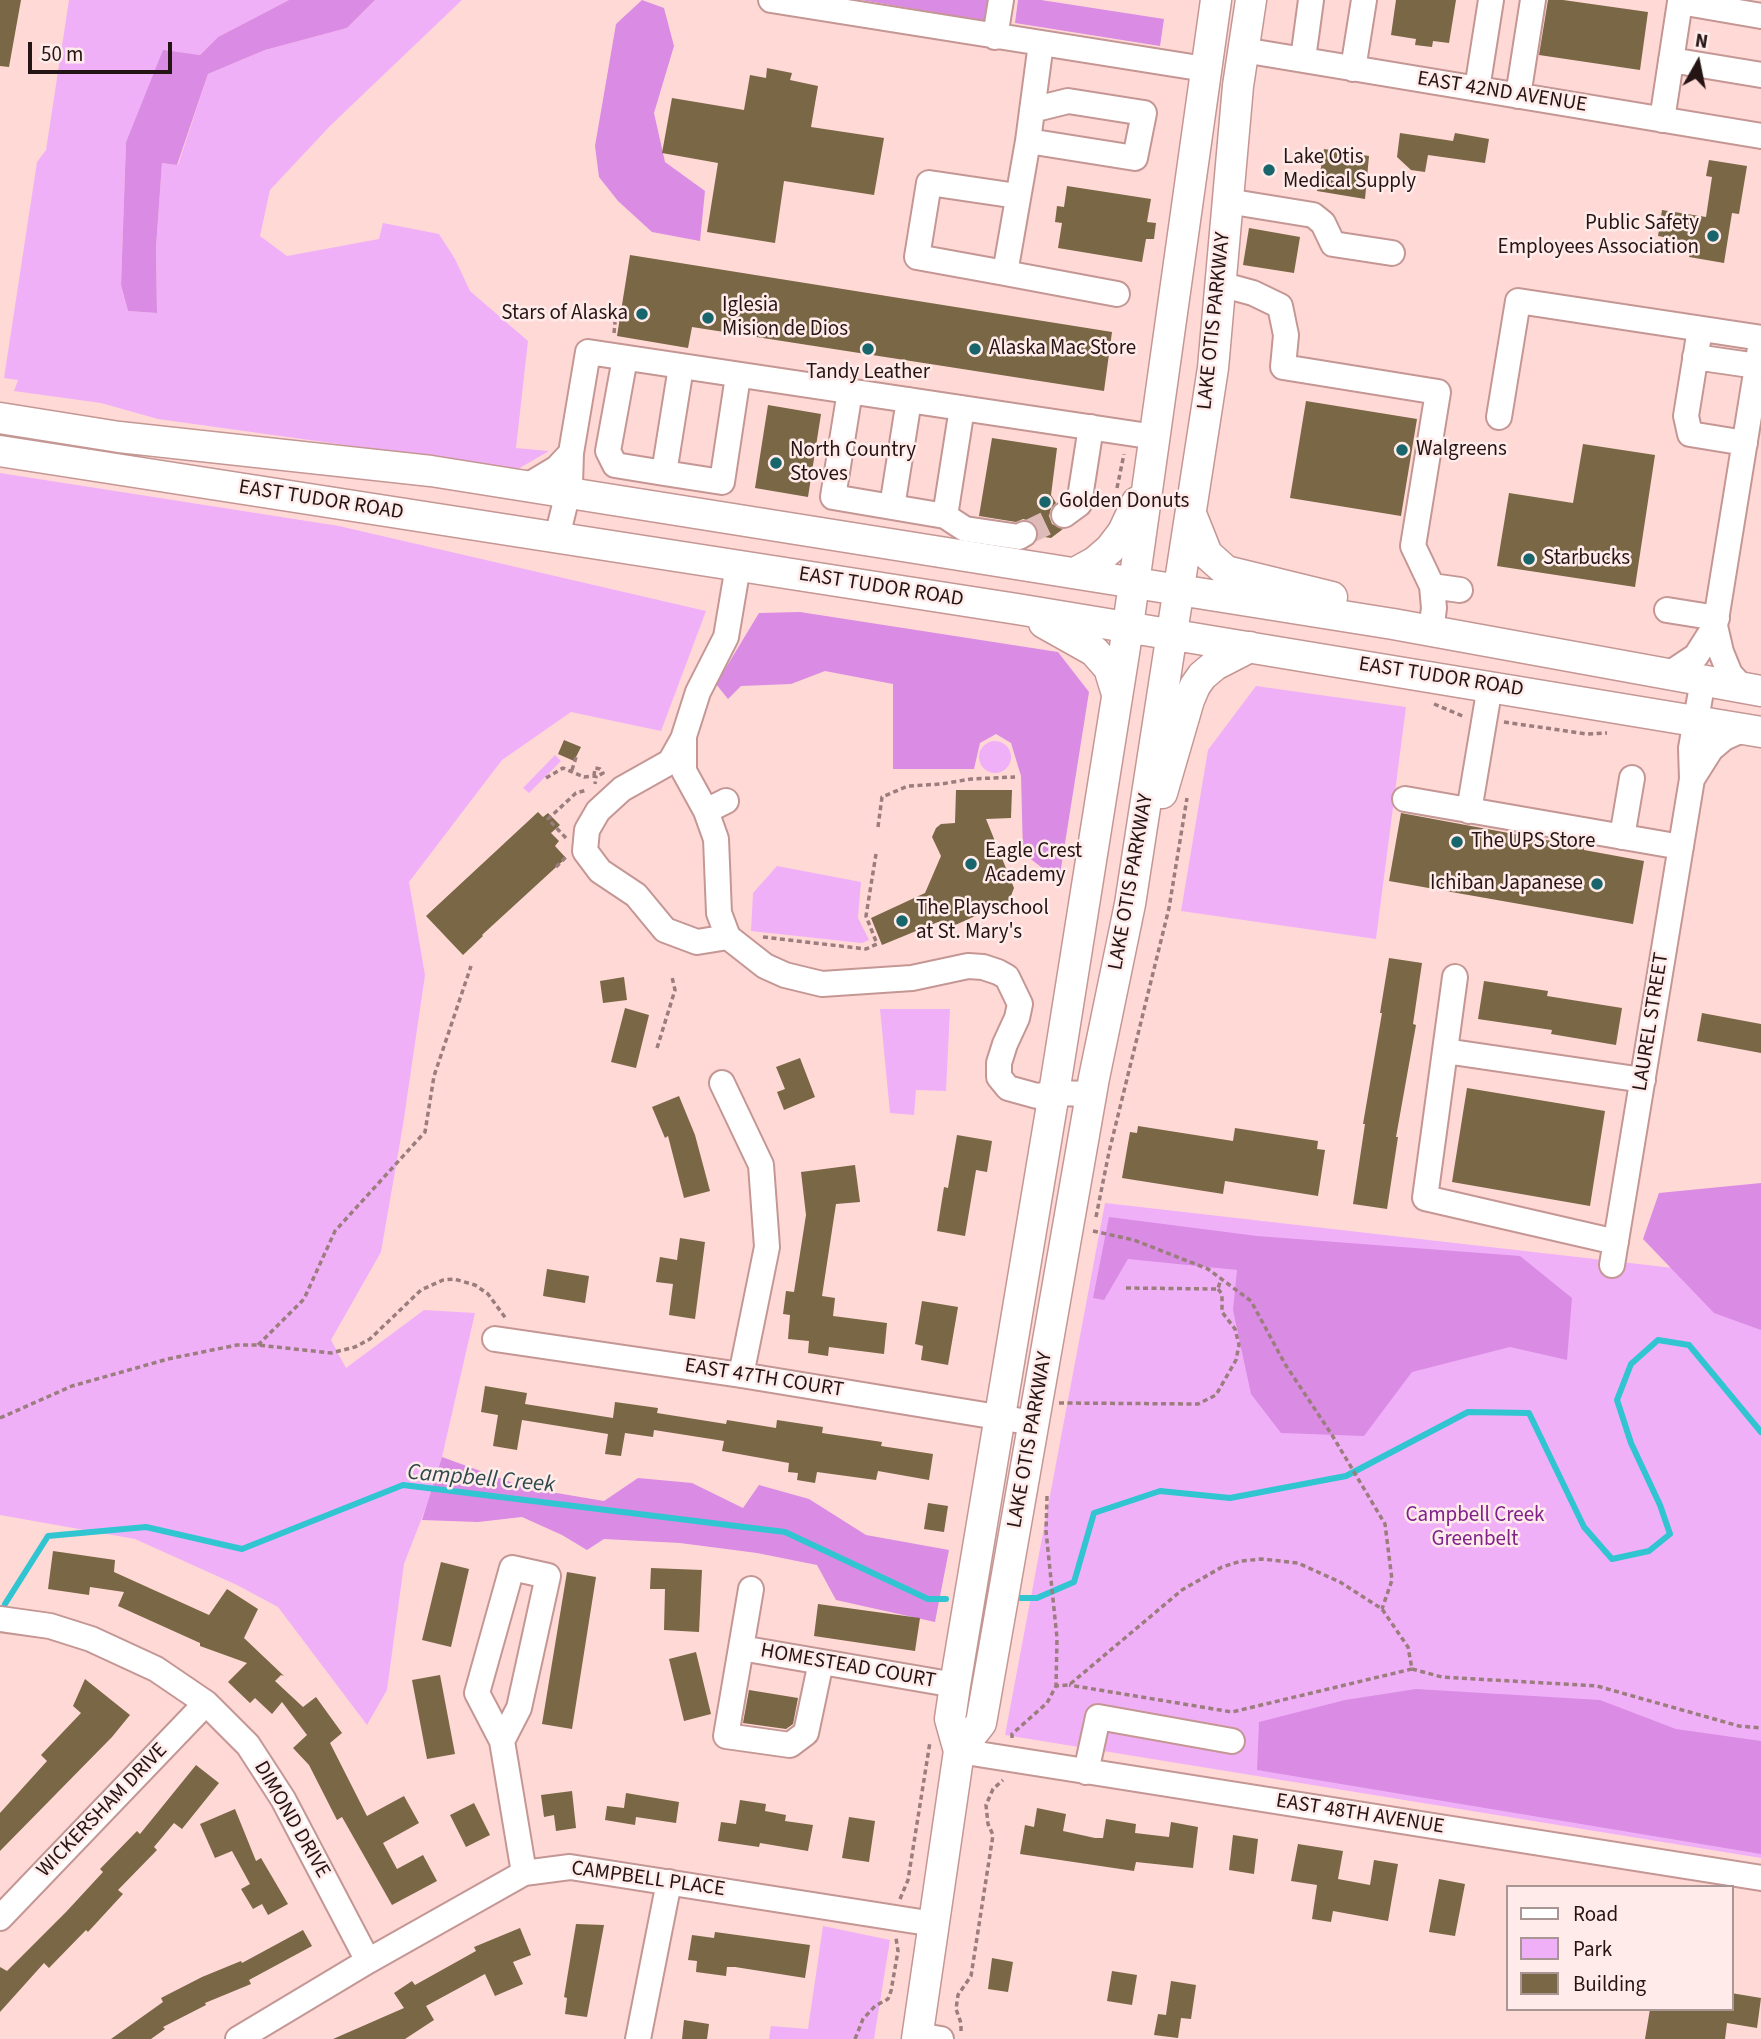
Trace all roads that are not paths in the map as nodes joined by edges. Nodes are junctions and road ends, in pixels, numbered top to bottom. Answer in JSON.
{"nodes":[{"id":1,"x":771,"y":0,"type":"edge"},
{"id":2,"x":1001,"y":0,"type":"edge"},
{"id":3,"x":1216,"y":0,"type":"edge"},
{"id":4,"x":1231,"y":0,"type":"edge"},
{"id":5,"x":1251,"y":0,"type":"edge"},
{"id":6,"x":1311,"y":0,"type":"edge"},
{"id":7,"x":1364,"y":0,"type":"edge"},
{"id":8,"x":1492,"y":0,"type":"edge"},
{"id":9,"x":1533,"y":0,"type":"edge"},
{"id":10,"x":1674,"y":1,"type":"edge"},
{"id":11,"x":1761,"y":16,"type":"edge"},
{"id":12,"x":995,"y":37,"type":"junction"},
{"id":13,"x":1041,"y":43,"type":"junction"},
{"id":14,"x":1243,"y":50,"type":"junction"},
{"id":15,"x":1303,"y":59,"type":"junction"},
{"id":16,"x":1671,"y":60,"type":"junction"},
{"id":17,"x":1205,"y":69,"type":"junction"},
{"id":18,"x":1353,"y":69,"type":"junction"},
{"id":19,"x":1761,"y":75,"type":"edge"},
{"id":20,"x":1477,"y":89,"type":"junction"},
{"id":21,"x":1518,"y":96,"type":"junction"},
{"id":22,"x":1032,"y":110,"type":"junction"},
{"id":23,"x":1662,"y":120,"type":"junction"},
{"id":24,"x":1761,"y":136,"type":"edge"},
{"id":25,"x":1028,"y":141,"type":"junction"},
{"id":26,"x":1227,"y":191,"type":"junction"},
{"id":27,"x":1017,"y":196,"type":"junction"},
{"id":28,"x":1392,"y":253,"type":"dead end"},
{"id":29,"x":1005,"y":273,"type":"junction"},
{"id":30,"x":1220,"y":284,"type":"junction"},
{"id":31,"x":1117,"y":294,"type":"dead end"},
{"id":32,"x":1700,"y":329,"type":"junction"},
{"id":33,"x":1760,"y":349,"type":"edge"},
{"id":34,"x":1695,"y":356,"type":"junction"},
{"id":35,"x":625,"y":358,"type":"junction"},
{"id":36,"x":681,"y":367,"type":"junction"},
{"id":37,"x":738,"y":376,"type":"junction"},
{"id":38,"x":850,"y":391,"type":"junction"},
{"id":39,"x":909,"y":400,"type":"junction"},
{"id":40,"x":962,"y":408,"type":"junction"},
{"id":41,"x":1499,"y":417,"type":"dead end"},
{"id":42,"x":0,"y":418,"type":"edge"},
{"id":43,"x":1091,"y":427,"type":"junction"},
{"id":44,"x":1155,"y":437,"type":"junction"},
{"id":45,"x":1745,"y":443,"type":"junction"},
{"id":46,"x":0,"y":451,"type":"edge"},
{"id":47,"x":571,"y":453,"type":"junction"},
{"id":48,"x":664,"y":473,"type":"junction"},
{"id":49,"x":1150,"y":477,"type":"junction"},
{"id":50,"x":527,"y":486,"type":"junction"},
{"id":51,"x":568,"y":493,"type":"junction"},
{"id":52,"x":892,"y":507,"type":"junction"},
{"id":53,"x":1191,"y":514,"type":"junction"},
{"id":54,"x":1064,"y":515,"type":"tunnel mouth"},
{"id":55,"x":945,"y":516,"type":"junction"},
{"id":56,"x":1024,"y":534,"type":"tunnel mouth"},
{"id":57,"x":556,"y":537,"type":"junction"},
{"id":58,"x":738,"y":566,"type":"junction"},
{"id":59,"x":1075,"y":573,"type":"junction"},
{"id":60,"x":1134,"y":583,"type":"junction"},
{"id":61,"x":1432,"y":586,"type":"junction"},
{"id":62,"x":1178,"y":590,"type":"junction"},
{"id":63,"x":1460,"y":590,"type":"dead end"},
{"id":64,"x":1017,"y":609,"type":"junction"},
{"id":65,"x":1667,"y":610,"type":"dead end"},
{"id":66,"x":1716,"y":622,"type":"junction"},
{"id":67,"x":1393,"y":624,"type":"junction"},
{"id":68,"x":1127,"y":628,"type":"junction"},
{"id":69,"x":1431,"y":631,"type":"junction"},
{"id":70,"x":1172,"y":634,"type":"junction"},
{"id":71,"x":1250,"y":647,"type":"junction"},
{"id":72,"x":1669,"y":674,"type":"junction"},
{"id":73,"x":1703,"y":680,"type":"junction"},
{"id":74,"x":1490,"y":686,"type":"junction"},
{"id":75,"x":1751,"y":689,"type":"edge"},
{"id":76,"x":1117,"y":694,"type":"junction"},
{"id":77,"x":1695,"y":720,"type":"junction"},
{"id":78,"x":1753,"y":730,"type":"edge"},
{"id":79,"x":684,"y":736,"type":"junction"},
{"id":80,"x":1632,"y":778,"type":"dead end"},
{"id":81,"x":1692,"y":779,"type":"junction"},
{"id":82,"x":1405,"y":799,"type":"dead end"},
{"id":83,"x":1469,"y":811,"type":"junction"},
{"id":84,"x":1141,"y":833,"type":"junction"},
{"id":85,"x":1622,"y":837,"type":"junction"},
{"id":86,"x":1681,"y":847,"type":"junction"},
{"id":87,"x":727,"y":935,"type":"junction"},
{"id":88,"x":1455,"y":977,"type":"dead end"},
{"id":89,"x":1445,"y":1051,"type":"junction"},
{"id":90,"x":1643,"y":1080,"type":"junction"},
{"id":91,"x":722,"y":1083,"type":"dead end"},
{"id":92,"x":1054,"y":1093,"type":"junction"},
{"id":93,"x":1091,"y":1094,"type":"junction"},
{"id":94,"x":506,"y":1340,"type":"road end"},
{"id":95,"x":741,"y":1375,"type":"junction"},
{"id":96,"x":1044,"y":1413,"type":"junction"},
{"id":97,"x":999,"y":1416,"type":"junction"},
{"id":98,"x":751,"y":1589,"type":"dead end"},
{"id":99,"x":0,"y":1619,"type":"edge"},
{"id":100,"x":741,"y":1648,"type":"junction"},
{"id":101,"x":821,"y":1662,"type":"junction"},
{"id":102,"x":955,"y":1685,"type":"junction"},
{"id":103,"x":206,"y":1703,"type":"junction"},
{"id":104,"x":502,"y":1741,"type":"junction"},
{"id":105,"x":1232,"y":1741,"type":"dead end"},
{"id":106,"x":959,"y":1751,"type":"junction"},
{"id":107,"x":1086,"y":1772,"type":"junction"},
{"id":108,"x":524,"y":1873,"type":"junction"},
{"id":109,"x":1761,"y":1878,"type":"edge"},
{"id":110,"x":669,"y":1882,"type":"junction"},
{"id":111,"x":0,"y":1918,"type":"edge"},
{"id":112,"x":934,"y":1924,"type":"junction"},
{"id":113,"x":368,"y":1961,"type":"junction"},
{"id":114,"x":925,"y":2038,"type":"edge"},
{"id":115,"x":238,"y":2039,"type":"edge"},
{"id":116,"x":638,"y":2039,"type":"edge"}],
"edges":[{"from":1,"to":12,"type":"street"},
{"from":2,"to":12,"type":"street"},
{"from":3,"to":17,"type":"main road","name":"LAKE OTIS PARKWAY"},
{"from":4,"to":14,"type":"main road"},
{"from":5,"to":14,"type":"main road","name":"LAKE OTIS PARKWAY"},
{"from":6,"to":15,"type":"street"},
{"from":7,"to":18,"type":"street"},
{"from":8,"to":20,"type":"street"},
{"from":9,"to":21,"type":"street"},
{"from":10,"to":11,"type":"street"},
{"from":10,"to":16,"type":"street"},
{"from":12,"to":13,"type":"street"},
{"from":13,"to":17,"type":"street"},
{"from":13,"to":22,"type":"street"},
{"from":14,"to":15,"type":"street","name":"EAST 42ND AVENUE"},
{"from":14,"to":26,"type":"main road","name":"LAKE OTIS PARKWAY"},
{"from":15,"to":18,"type":"street","name":"EAST 42ND AVENUE"},
{"from":16,"to":19,"type":"street"},
{"from":16,"to":23,"type":"street"},
{"from":17,"to":26,"type":"main road"},
{"from":17,"to":44,"type":"main road","name":"LAKE OTIS PARKWAY"},
{"from":18,"to":20,"type":"street","name":"EAST 42ND AVENUE"},
{"from":20,"to":21,"type":"street","name":"EAST 42ND AVENUE"},
{"from":21,"to":23,"type":"street","name":"EAST 42ND AVENUE"},
{"from":22,"to":25,"type":"street"},
{"from":22,"to":25,"type":"street"},
{"from":23,"to":24,"type":"street","name":"EAST 42ND AVENUE"},
{"from":25,"to":27,"type":"street"},
{"from":26,"to":28,"type":"street"},
{"from":26,"to":30,"type":"main road","name":"LAKE OTIS PARKWAY"},
{"from":27,"to":29,"type":"street"},
{"from":27,"to":29,"type":"street"},
{"from":29,"to":31,"type":"street"},
{"from":30,"to":53,"type":"main road","name":"LAKE OTIS PARKWAY"},
{"from":30,"to":61,"type":"street"},
{"from":32,"to":33,"type":"street"},
{"from":32,"to":34,"type":"street"},
{"from":32,"to":41,"type":"street"},
{"from":33,"to":34,"type":"street"},
{"from":33,"to":45,"type":"street"},
{"from":34,"to":45,"type":"street"},
{"from":35,"to":36,"type":"street"},
{"from":35,"to":47,"type":"street"},
{"from":35,"to":48,"type":"street"},
{"from":36,"to":37,"type":"street"},
{"from":36,"to":48,"type":"street"},
{"from":37,"to":38,"type":"street"},
{"from":37,"to":48,"type":"street"},
{"from":38,"to":39,"type":"street"},
{"from":38,"to":52,"type":"street"},
{"from":39,"to":40,"type":"street"},
{"from":39,"to":52,"type":"street"},
{"from":40,"to":43,"type":"street"},
{"from":40,"to":55,"type":"street"},
{"from":42,"to":50,"type":"main road","name":"EAST TUDOR ROAD"},
{"from":43,"to":44,"type":"street"},
{"from":43,"to":54,"type":"street"},
{"from":44,"to":49,"type":"main road","name":"LAKE OTIS PARKWAY"},
{"from":45,"to":66,"type":"street"},
{"from":46,"to":57,"type":"main road","name":"EAST TUDOR ROAD"},
{"from":47,"to":50,"type":"street"},
{"from":47,"to":51,"type":"street"},
{"from":49,"to":59,"type":"main road"},
{"from":49,"to":60,"type":"main road","name":"LAKE OTIS PARKWAY"},
{"from":50,"to":51,"type":"main road","name":"EAST TUDOR ROAD"},
{"from":51,"to":57,"type":"street"},
{"from":51,"to":59,"type":"main road","name":"EAST TUDOR ROAD"},
{"from":52,"to":55,"type":"street"},
{"from":53,"to":62,"type":"main road","name":"LAKE OTIS PARKWAY"},
{"from":53,"to":67,"type":"main road"},
{"from":55,"to":56,"type":"street"},
{"from":57,"to":58,"type":"main road","name":"EAST TUDOR ROAD"},
{"from":58,"to":64,"type":"main road","name":"EAST TUDOR ROAD"},
{"from":58,"to":79,"type":"street"},
{"from":59,"to":60,"type":"main road","name":"EAST TUDOR ROAD"},
{"from":60,"to":62,"type":"main road","name":"EAST TUDOR ROAD"},
{"from":60,"to":68,"type":"main road","name":"LAKE OTIS PARKWAY"},
{"from":61,"to":63,"type":"street"},
{"from":61,"to":69,"type":"street"},
{"from":62,"to":67,"type":"main road","name":"EAST TUDOR ROAD"},
{"from":62,"to":70,"type":"main road","name":"LAKE OTIS PARKWAY"},
{"from":64,"to":68,"type":"main road","name":"EAST TUDOR ROAD"},
{"from":64,"to":76,"type":"main road"},
{"from":65,"to":66,"type":"street"},
{"from":66,"to":72,"type":"street"},
{"from":66,"to":75,"type":"street"},
{"from":67,"to":69,"type":"main road","name":"EAST TUDOR ROAD"},
{"from":68,"to":70,"type":"main road","name":"EAST TUDOR ROAD"},
{"from":68,"to":76,"type":"main road","name":"LAKE OTIS PARKWAY"},
{"from":69,"to":72,"type":"main road","name":"EAST TUDOR ROAD"},
{"from":70,"to":71,"type":"main road","name":"EAST TUDOR ROAD"},
{"from":70,"to":84,"type":"main road","name":"LAKE OTIS PARKWAY"},
{"from":71,"to":74,"type":"main road","name":"EAST TUDOR ROAD"},
{"from":71,"to":84,"type":"main road"},
{"from":72,"to":73,"type":"main road","name":"EAST TUDOR ROAD"},
{"from":73,"to":75,"type":"main road","name":"EAST TUDOR ROAD"},
{"from":73,"to":77,"type":"street","name":"LAUREL STREET"},
{"from":74,"to":77,"type":"main road","name":"EAST TUDOR ROAD"},
{"from":74,"to":83,"type":"street"},
{"from":76,"to":92,"type":"main road","name":"LAKE OTIS PARKWAY"},
{"from":77,"to":78,"type":"main road","name":"EAST TUDOR ROAD"},
{"from":77,"to":81,"type":"street","name":"LAUREL STREET"},
{"from":78,"to":81,"type":"street","name":"LAUREL STREET"},
{"from":79,"to":87,"type":"street"},
{"from":79,"to":87,"type":"street"},
{"from":80,"to":85,"type":"street"},
{"from":81,"to":86,"type":"street","name":"LAUREL STREET"},
{"from":82,"to":83,"type":"street"},
{"from":83,"to":85,"type":"street"},
{"from":84,"to":93,"type":"main road","name":"LAKE OTIS PARKWAY"},
{"from":85,"to":86,"type":"street"},
{"from":86,"to":90,"type":"street","name":"LAUREL STREET"},
{"from":87,"to":92,"type":"street"},
{"from":88,"to":89,"type":"street"},
{"from":89,"to":90,"type":"street"},
{"from":89,"to":90,"type":"street","name":"LAUREL STREET"},
{"from":91,"to":95,"type":"street"},
{"from":92,"to":93,"type":"street"},
{"from":92,"to":97,"type":"main road","name":"LAKE OTIS PARKWAY"},
{"from":93,"to":96,"type":"main road","name":"LAKE OTIS PARKWAY"},
{"from":94,"to":95,"type":"street","name":"EAST 47TH COURT"},
{"from":95,"to":97,"type":"street","name":"EAST 47TH COURT"},
{"from":96,"to":97,"type":"street","name":"EAST 47TH COURT"},
{"from":96,"to":106,"type":"main road","name":"LAKE OTIS PARKWAY"},
{"from":97,"to":102,"type":"main road","name":"LAKE OTIS PARKWAY"},
{"from":98,"to":100,"type":"street"},
{"from":99,"to":103,"type":"street","name":"DIMOND DRIVE"},
{"from":100,"to":101,"type":"street","name":"HOMESTEAD COURT"},
{"from":100,"to":101,"type":"street"},
{"from":101,"to":102,"type":"street","name":"HOMESTEAD COURT"},
{"from":102,"to":106,"type":"main road","name":"LAKE OTIS PARKWAY"},
{"from":103,"to":111,"type":"street","name":"WICKERSHAM DRIVE"},
{"from":103,"to":113,"type":"street","name":"DIMOND DRIVE"},
{"from":104,"to":104,"type":"street"},
{"from":104,"to":108,"type":"street"},
{"from":105,"to":107,"type":"street"},
{"from":106,"to":107,"type":"street","name":"EAST 48TH AVENUE"},
{"from":106,"to":112,"type":"main road","name":"LAKE OTIS PARKWAY"},
{"from":107,"to":109,"type":"street","name":"EAST 48TH AVENUE"},
{"from":108,"to":110,"type":"street","name":"CAMPBELL PLACE"},
{"from":108,"to":113,"type":"street","name":"CAMPBELL PLACE"},
{"from":110,"to":112,"type":"street","name":"CAMPBELL PLACE"},
{"from":110,"to":116,"type":"street"},
{"from":112,"to":114,"type":"main road","name":"LAKE OTIS PARKWAY"},
{"from":113,"to":115,"type":"street","name":"CAMPBELL PLACE"}]}
